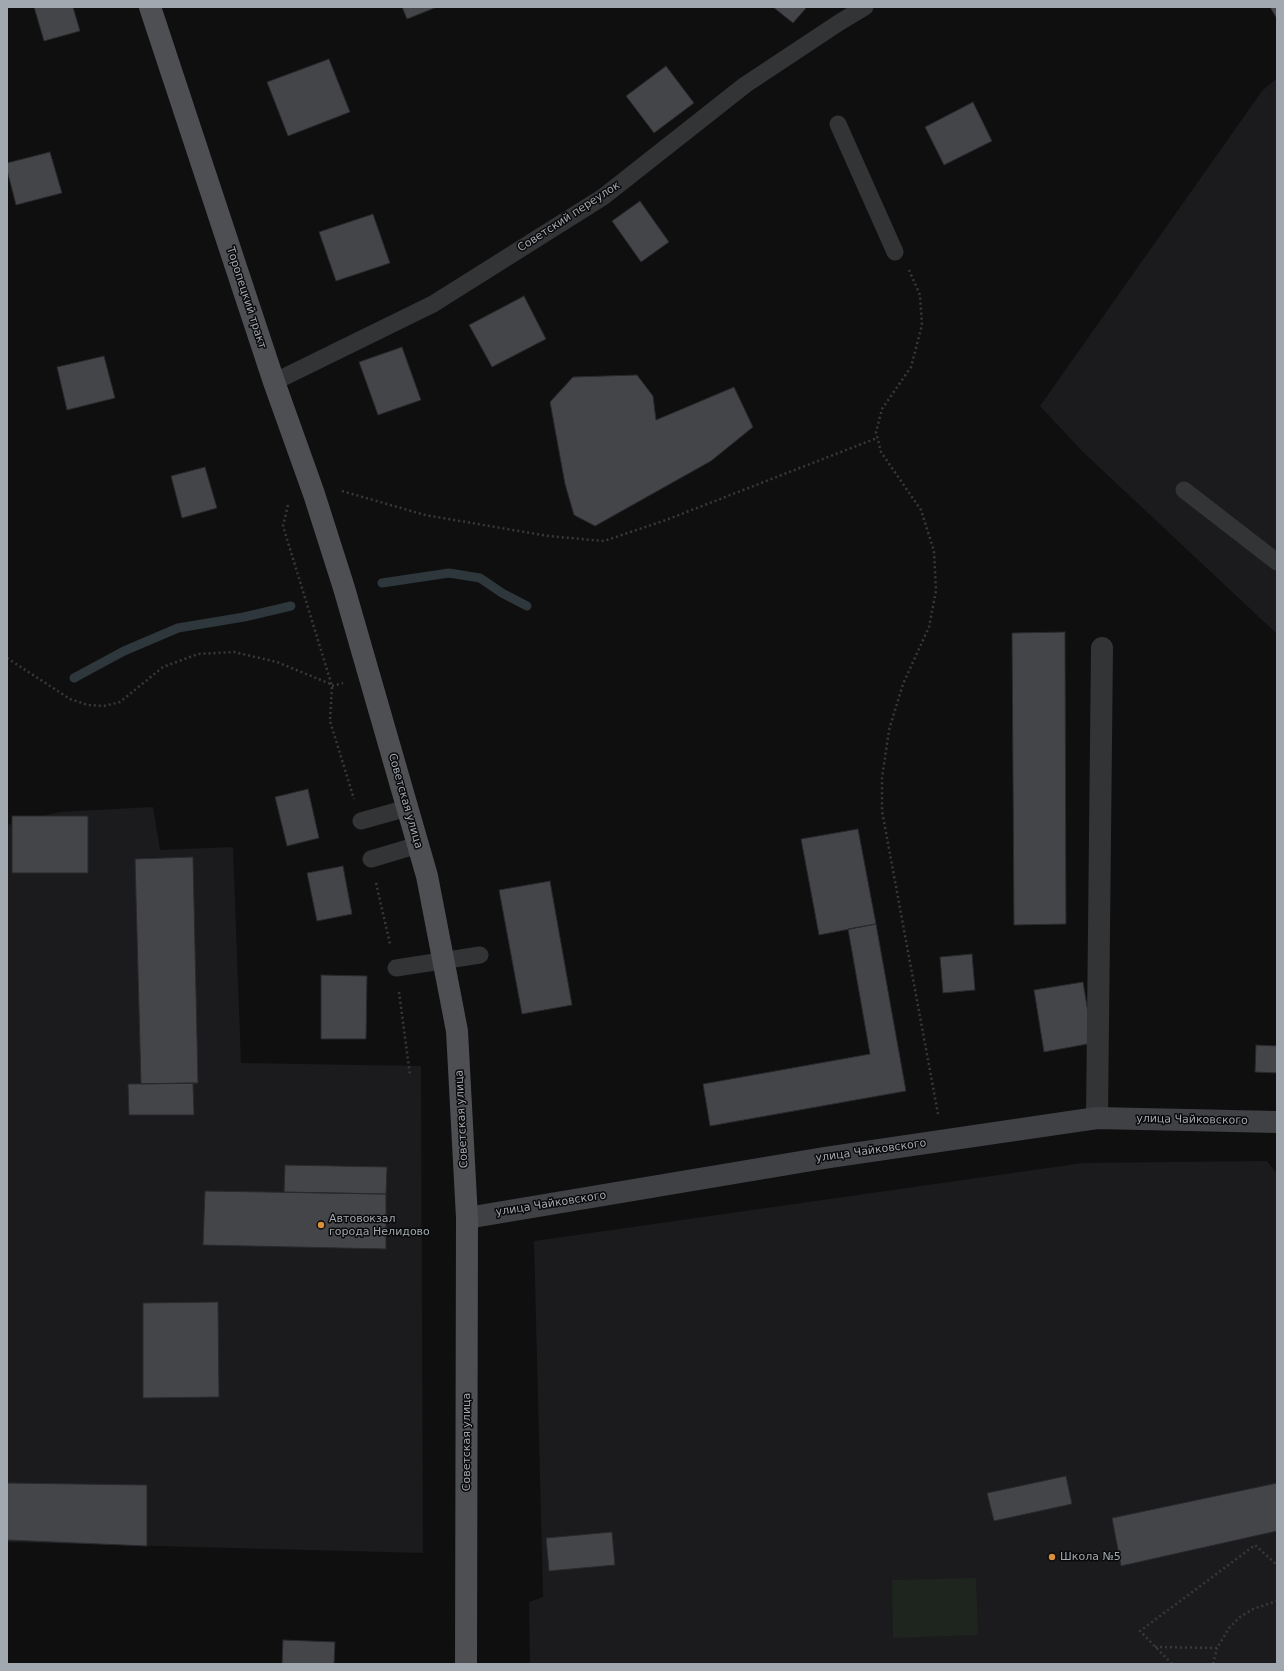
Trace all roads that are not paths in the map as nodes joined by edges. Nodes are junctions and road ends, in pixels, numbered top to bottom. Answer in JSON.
{"nodes":[{"id":1,"x":150,"y":7,"type":"edge"},
{"id":2,"x":865,"y":7,"type":"edge"},
{"id":3,"x":838,"y":124,"type":"dead end"},
{"id":4,"x":895,"y":252,"type":"road end"},
{"id":5,"x":274,"y":382,"type":"junction"},
{"id":6,"x":1184,"y":490,"type":"dead end"},
{"id":7,"x":1277,"y":562,"type":"edge"},
{"id":8,"x":344,"y":588,"type":"joint"},
{"id":9,"x":1102,"y":648,"type":"dead end"},
{"id":10,"x":407,"y":808,"type":"junction"},
{"id":11,"x":361,"y":821,"type":"road end"},
{"id":12,"x":418,"y":844,"type":"junction"},
{"id":13,"x":371,"y":858,"type":"road end"},
{"id":14,"x":480,"y":955,"type":"dead end"},
{"id":15,"x":443,"y":961,"type":"junction"},
{"id":16,"x":396,"y":968,"type":"road end"},
{"id":17,"x":1097,"y":1118,"type":"junction"},
{"id":18,"x":1277,"y":1122,"type":"edge"},
{"id":19,"x":467,"y":1218,"type":"junction"},
{"id":20,"x":466,"y":1664,"type":"edge"}],
"edges":[{"from":1,"to":5,"type":"main road","name":"Торопецкий тракт"},
{"from":2,"to":5,"type":"lane","name":"Советский переулок"},
{"from":3,"to":4,"type":"lane"},
{"from":5,"to":8,"type":"main road","name":"Торопецкий тракт"},
{"from":6,"to":7,"type":"lane"},
{"from":8,"to":10,"type":"main road","name":"Советская улица"},
{"from":9,"to":17,"type":"street"},
{"from":10,"to":11,"type":"lane"},
{"from":10,"to":12,"type":"main road","name":"Советская улица"},
{"from":12,"to":13,"type":"lane"},
{"from":12,"to":15,"type":"main road","name":"Советская улица"},
{"from":14,"to":15,"type":"lane"},
{"from":15,"to":16,"type":"lane"},
{"from":15,"to":19,"type":"main road","name":"Советская улица"},
{"from":17,"to":18,"type":"street","name":"улица Чайковского"},
{"from":17,"to":19,"type":"street","name":"улица Чайковского"},
{"from":19,"to":20,"type":"main road","name":"Советская улица"}]}
